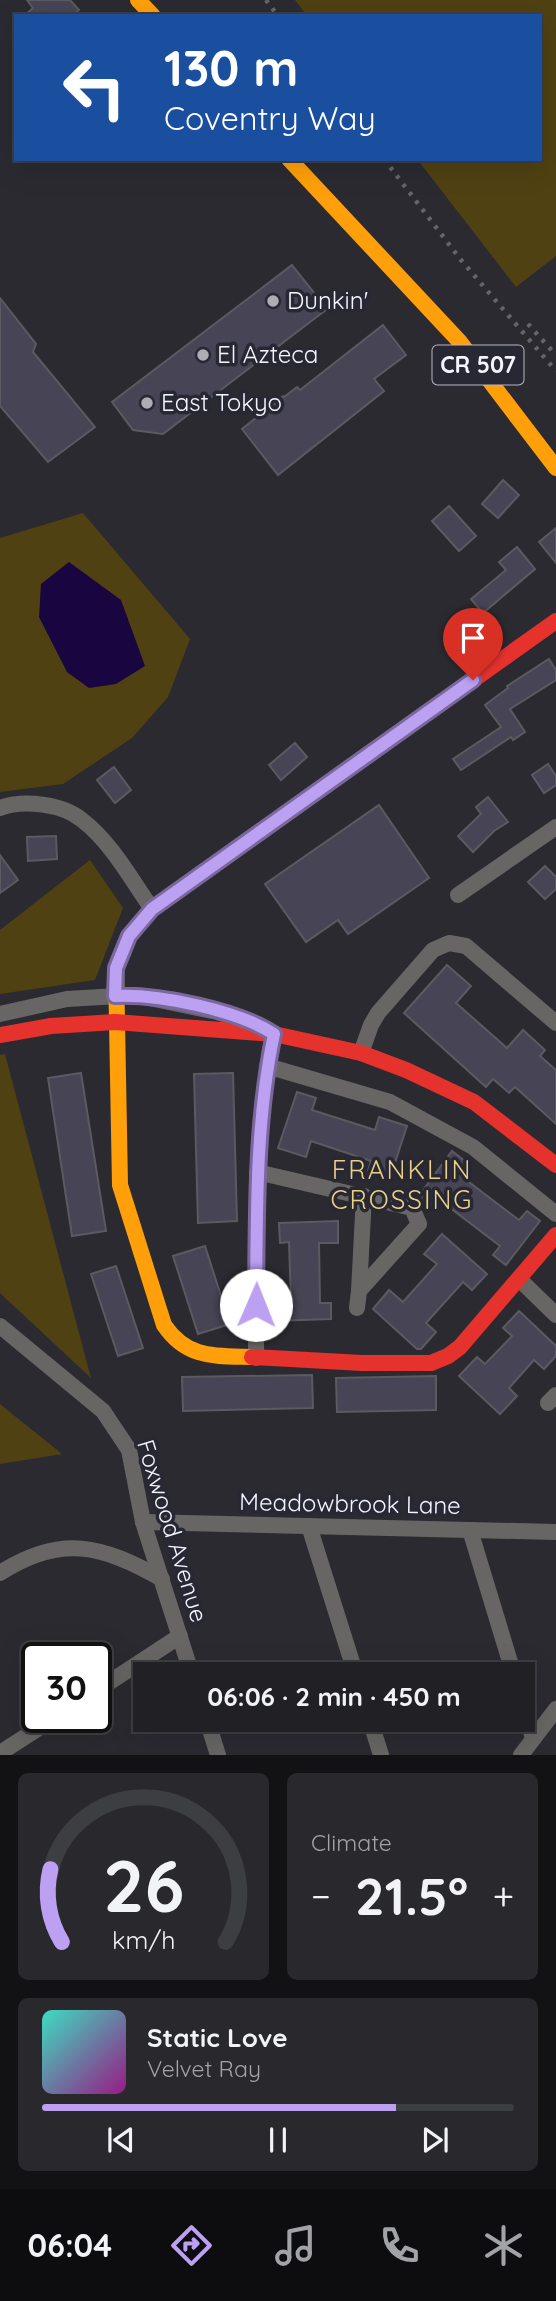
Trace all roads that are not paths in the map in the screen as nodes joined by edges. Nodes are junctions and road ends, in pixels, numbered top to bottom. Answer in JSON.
{"nodes":[{"id":1,"x":138,"y":0,"type":"edge"},
{"id":2,"x":151,"y":14,"type":"edge"},
{"id":3,"x":291,"y":161,"type":"edge"},
{"id":4,"x":556,"y":468,"type":"edge"},
{"id":5,"x":556,"y":621,"type":"edge"},
{"id":6,"x":0,"y":808,"type":"edge"},
{"id":7,"x":556,"y":827,"type":"edge"},
{"id":8,"x":458,"y":894,"type":"dead end"},
{"id":9,"x":152,"y":909,"type":"junction"},
{"id":10,"x":115,"y":996,"type":"junction"},
{"id":11,"x":0,"y":1014,"type":"edge"},
{"id":12,"x":115,"y":1022,"type":"junction"},
{"id":13,"x":556,"y":1023,"type":"edge"},
{"id":14,"x":274,"y":1034,"type":"junction"},
{"id":15,"x":0,"y":1035,"type":"edge"},
{"id":16,"x":361,"y":1054,"type":"junction"},
{"id":17,"x":267,"y":1066,"type":"junction"},
{"id":18,"x":556,"y":1166,"type":"edge"},
{"id":19,"x":257,"y":1172,"type":"junction"},
{"id":20,"x":364,"y":1196,"type":"junction"},
{"id":21,"x":556,"y":1214,"type":"edge"},
{"id":22,"x":556,"y":1235,"type":"edge"},
{"id":23,"x":519,"y":1279,"type":"junction"},
{"id":24,"x":556,"y":1315,"type":"edge"},
{"id":25,"x":0,"y":1326,"type":"edge"},
{"id":26,"x":256,"y":1358,"type":"junction"},
{"id":27,"x":556,"y":1395,"type":"edge"},
{"id":28,"x":556,"y":1404,"type":"edge"},
{"id":29,"x":143,"y":1522,"type":"junction"},
{"id":30,"x":309,"y":1526,"type":"junction"},
{"id":31,"x":470,"y":1530,"type":"junction"},
{"id":32,"x":556,"y":1532,"type":"edge"},
{"id":33,"x":0,"y":1573,"type":"edge"},
{"id":34,"x":162,"y":1579,"type":"junction"},
{"id":35,"x":180,"y":1636,"type":"junction"},
{"id":36,"x":188,"y":1662,"type":"edge"},
{"id":37,"x":352,"y":1662,"type":"edge"},
{"id":38,"x":510,"y":1662,"type":"edge"},
{"id":39,"x":112,"y":1681,"type":"edge"},
{"id":40,"x":556,"y":1709,"type":"edge"},
{"id":41,"x":211,"y":1732,"type":"edge"},
{"id":42,"x":374,"y":1732,"type":"edge"},
{"id":43,"x":531,"y":1732,"type":"edge"},
{"id":44,"x":31,"y":1733,"type":"edge"},
{"id":45,"x":533,"y":1738,"type":"junction"},
{"id":46,"x":0,"y":1753,"type":"edge"},
{"id":47,"x":218,"y":1755,"type":"edge"},
{"id":48,"x":381,"y":1755,"type":"edge"},
{"id":49,"x":521,"y":1755,"type":"edge"}],
"edges":[{"from":1,"to":2,"type":"street"},
{"from":3,"to":4,"type":"street","number":"CR 507"},
{"from":5,"to":9,"type":"street"},
{"from":6,"to":9,"type":"street"},
{"from":7,"to":8,"type":"street"},
{"from":9,"to":10,"type":"street"},
{"from":10,"to":11,"type":"street"},
{"from":10,"to":12,"type":"street"},
{"from":10,"to":14,"type":"street"},
{"from":12,"to":14,"type":"street"},
{"from":12,"to":15,"type":"street"},
{"from":12,"to":26,"type":"street"},
{"from":13,"to":16,"type":"street"},
{"from":14,"to":16,"type":"street"},
{"from":14,"to":17,"type":"street"},
{"from":16,"to":18,"type":"street"},
{"from":17,"to":19,"type":"street"},
{"from":17,"to":21,"type":"street"},
{"from":19,"to":20,"type":"street"},
{"from":19,"to":26,"type":"street"},
{"from":20,"to":20,"type":"street"},
{"from":22,"to":23,"type":"street"},
{"from":23,"to":24,"type":"street"},
{"from":23,"to":26,"type":"street"},
{"from":25,"to":29,"type":"street","name":"Foxwood Avenue"},
{"from":27,"to":28,"type":"street"},
{"from":29,"to":30,"type":"street","name":"Meadowbrook Lane"},
{"from":29,"to":34,"type":"street","name":"Foxwood Avenue"},
{"from":30,"to":31,"type":"street","name":"Meadowbrook Lane"},
{"from":30,"to":37,"type":"street"},
{"from":31,"to":32,"type":"street","name":"Meadowbrook Lane"},
{"from":31,"to":38,"type":"street"},
{"from":33,"to":34,"type":"street"},
{"from":34,"to":35,"type":"street","name":"Foxwood Avenue"},
{"from":35,"to":36,"type":"street","name":"Foxwood Avenue"},
{"from":35,"to":39,"type":"street"},
{"from":40,"to":45,"type":"street"},
{"from":41,"to":47,"type":"street"},
{"from":42,"to":48,"type":"street"},
{"from":43,"to":45,"type":"street"},
{"from":44,"to":46,"type":"street"},
{"from":45,"to":49,"type":"street"}]}
